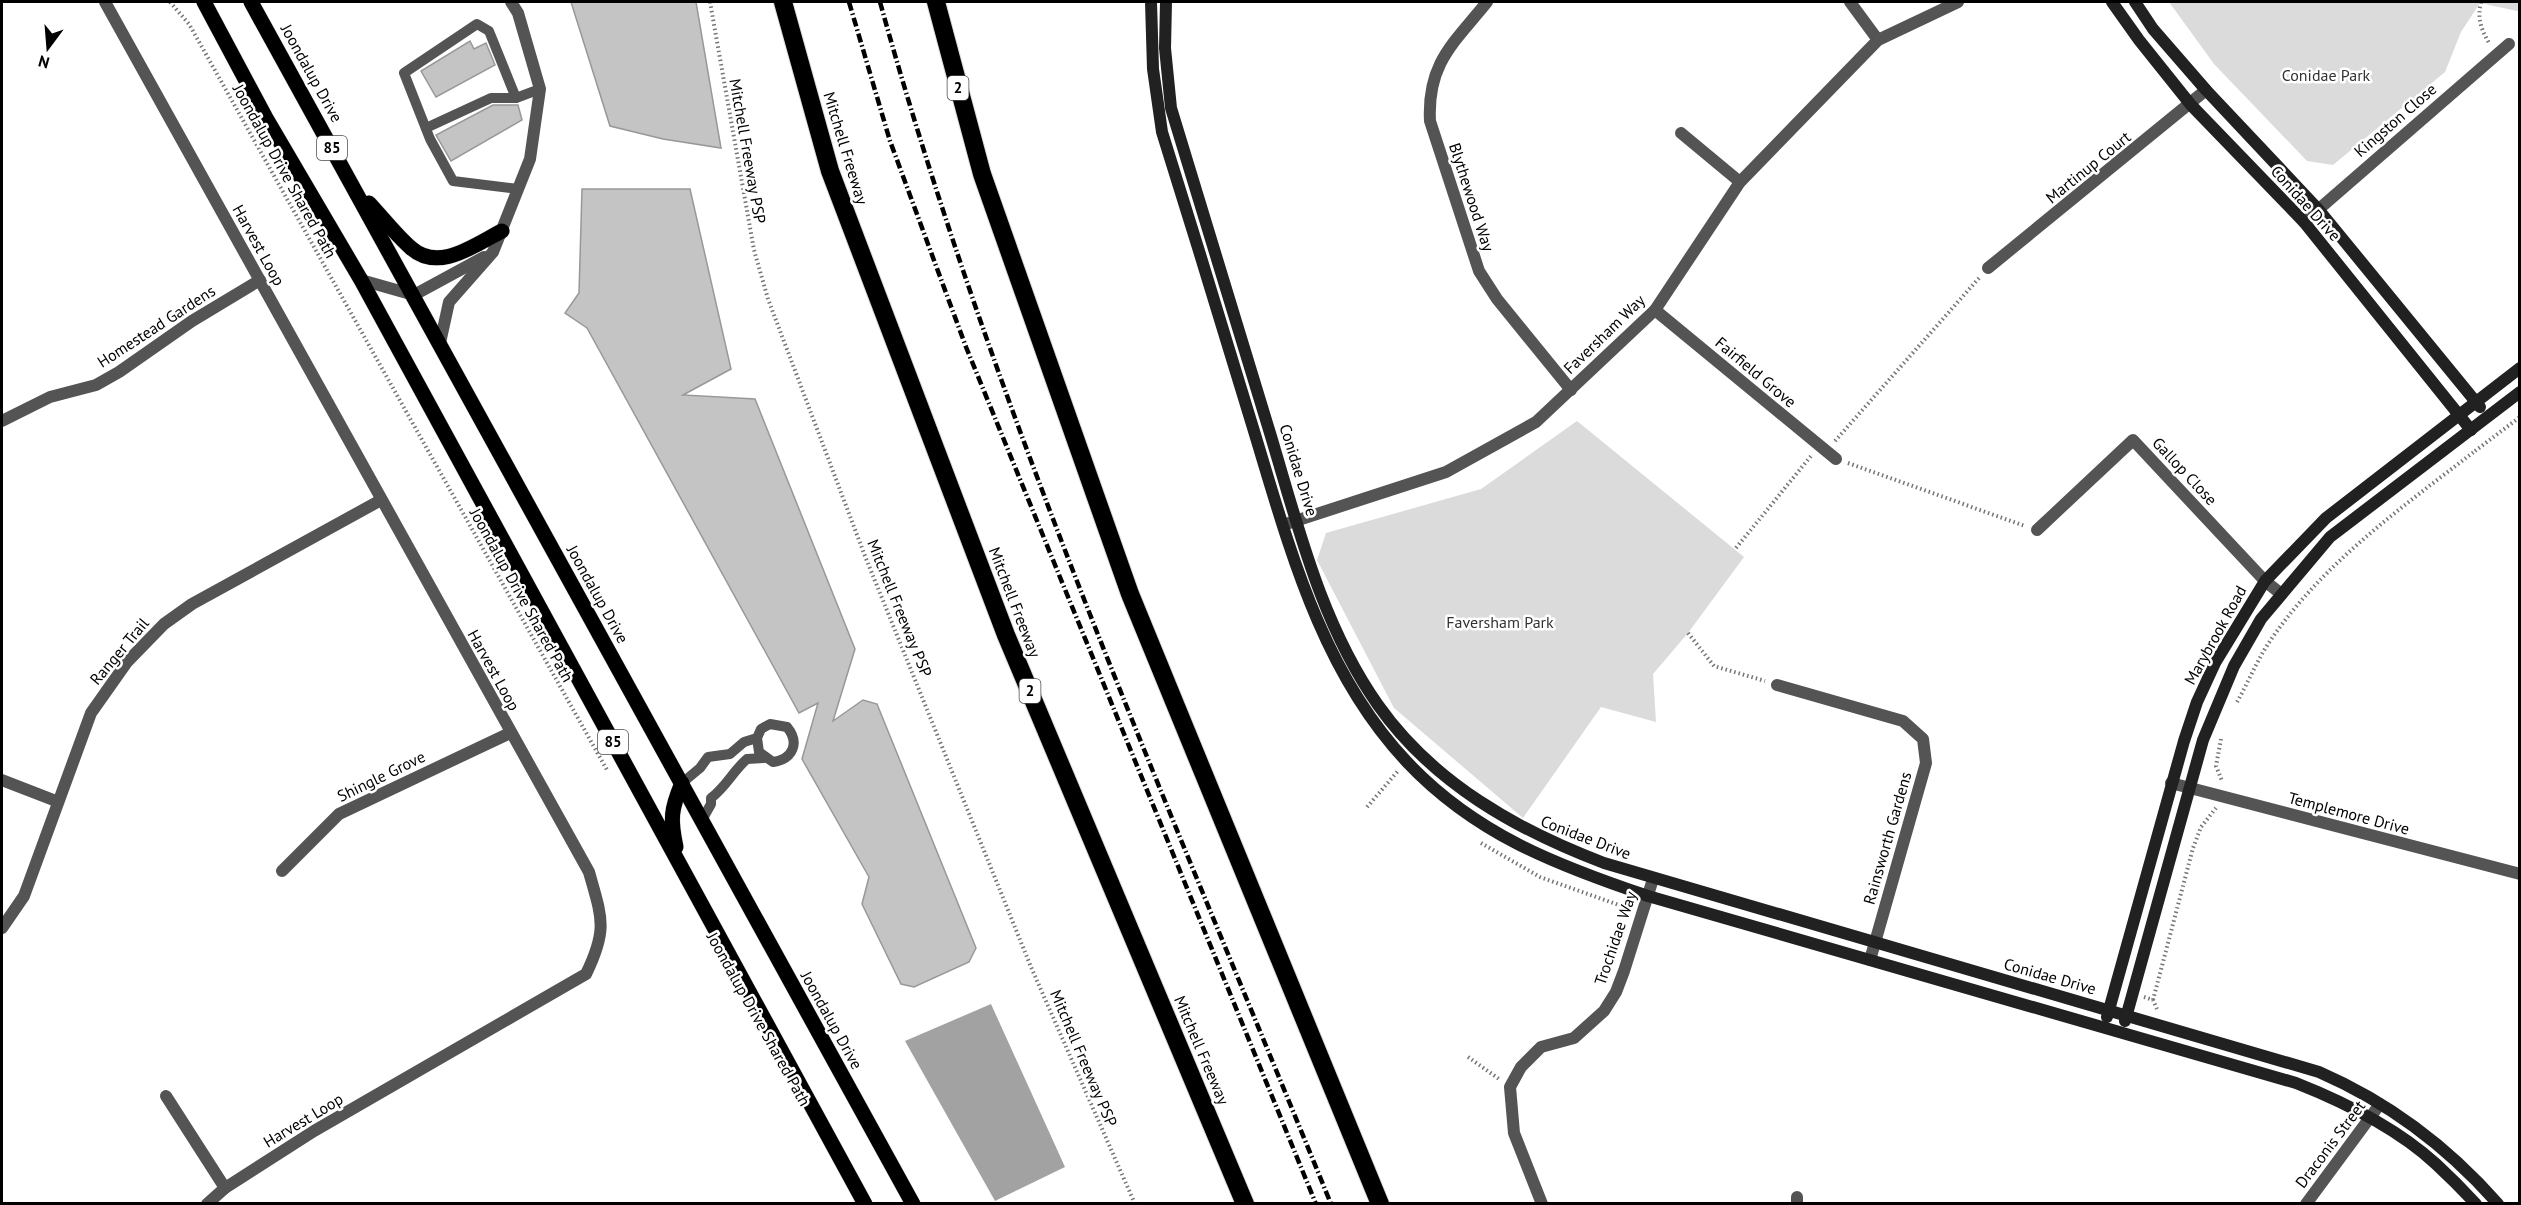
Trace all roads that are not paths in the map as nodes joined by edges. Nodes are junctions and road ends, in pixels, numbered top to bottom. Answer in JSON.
{"nodes":[{"id":1,"x":105,"y":2,"type":"edge"},
{"id":2,"x":204,"y":2,"type":"edge"},
{"id":3,"x":251,"y":2,"type":"edge"},
{"id":4,"x":511,"y":2,"type":"edge"},
{"id":5,"x":783,"y":2,"type":"edge"},
{"id":6,"x":936,"y":2,"type":"edge"},
{"id":7,"x":1151,"y":2,"type":"edge"},
{"id":8,"x":1166,"y":2,"type":"edge"},
{"id":9,"x":1487,"y":2,"type":"edge"},
{"id":10,"x":1850,"y":2,"type":"edge"},
{"id":11,"x":1958,"y":2,"type":"edge"},
{"id":12,"x":2112,"y":2,"type":"edge"},
{"id":13,"x":2136,"y":2,"type":"edge"},
{"id":14,"x":1878,"y":40,"type":"junction"},
{"id":15,"x":2509,"y":44,"type":"dead end"},
{"id":16,"x":540,"y":89,"type":"junction"},
{"id":17,"x":2206,"y":90,"type":"junction"},
{"id":18,"x":516,"y":98,"type":"junction"},
{"id":19,"x":2191,"y":105,"type":"junction"},
{"id":20,"x":426,"y":128,"type":"junction"},
{"id":21,"x":1681,"y":134,"type":"dead end"},
{"id":22,"x":1740,"y":182,"type":"junction"},
{"id":23,"x":518,"y":189,"type":"junction"},
{"id":24,"x":356,"y":191,"type":"junction"},
{"id":25,"x":2318,"y":209,"type":"junction"},
{"id":26,"x":2304,"y":222,"type":"junction"},
{"id":27,"x":502,"y":231,"type":"junction"},
{"id":28,"x":493,"y":252,"type":"junction"},
{"id":29,"x":1988,"y":268,"type":"road end"},
{"id":30,"x":260,"y":280,"type":"junction"},
{"id":31,"x":360,"y":280,"type":"junction"},
{"id":32,"x":414,"y":295,"type":"junction"},
{"id":33,"x":1655,"y":310,"type":"junction"},
{"id":34,"x":440,"y":343,"type":"junction"},
{"id":35,"x":2520,"y":368,"type":"edge"},
{"id":36,"x":1571,"y":390,"type":"junction"},
{"id":37,"x":2520,"y":392,"type":"edge"},
{"id":38,"x":2476,"y":402,"type":"junction"},
{"id":39,"x":2460,"y":416,"type":"junction"},
{"id":40,"x":2487,"y":417,"type":"junction"},
{"id":41,"x":2,"y":421,"type":"edge"},
{"id":42,"x":2471,"y":429,"type":"junction"},
{"id":43,"x":1836,"y":459,"type":"road end"},
{"id":44,"x":381,"y":500,"type":"junction"},
{"id":45,"x":1297,"y":521,"type":"junction"},
{"id":46,"x":1283,"y":525,"type":"junction"},
{"id":47,"x":2037,"y":530,"type":"road end"},
{"id":48,"x":2265,"y":581,"type":"junction"},
{"id":49,"x":2280,"y":593,"type":"junction"},
{"id":50,"x":1777,"y":684,"type":"road end"},
{"id":51,"x":510,"y":733,"type":"junction"},
{"id":52,"x":757,"y":738,"type":"junction"},
{"id":53,"x":764,"y":758,"type":"junction"},
{"id":54,"x":2,"y":780,"type":"edge"},
{"id":55,"x":682,"y":783,"type":"junction"},
{"id":56,"x":2171,"y":783,"type":"junction"},
{"id":57,"x":2190,"y":788,"type":"junction"},
{"id":58,"x":56,"y":801,"type":"junction"},
{"id":59,"x":702,"y":820,"type":"junction"},
{"id":60,"x":680,"y":865,"type":"junction"},
{"id":61,"x":282,"y":871,"type":"dead end"},
{"id":62,"x":2520,"y":874,"type":"edge"},
{"id":63,"x":1653,"y":879,"type":"junction"},
{"id":64,"x":1648,"y":896,"type":"junction"},
{"id":65,"x":2,"y":928,"type":"edge"},
{"id":66,"x":1874,"y":942,"type":"junction"},
{"id":67,"x":1870,"y":960,"type":"junction"},
{"id":68,"x":2108,"y":1010,"type":"junction"},
{"id":69,"x":2126,"y":1015,"type":"junction"},
{"id":70,"x":2106,"y":1027,"type":"junction"},
{"id":71,"x":2122,"y":1031,"type":"junction"},
{"id":72,"x":166,"y":1096,"type":"dead end"},
{"id":73,"x":2380,"y":1104,"type":"junction"},
{"id":74,"x":2370,"y":1119,"type":"junction"},
{"id":75,"x":225,"y":1188,"type":"junction"},
{"id":76,"x":207,"y":1203,"type":"edge"},
{"id":77,"x":865,"y":1203,"type":"edge"},
{"id":78,"x":913,"y":1203,"type":"edge"},
{"id":79,"x":1245,"y":1203,"type":"edge"},
{"id":80,"x":1380,"y":1203,"type":"edge"},
{"id":81,"x":1542,"y":1203,"type":"edge"},
{"id":82,"x":2306,"y":1203,"type":"edge"},
{"id":83,"x":2476,"y":1203,"type":"edge"},
{"id":84,"x":2498,"y":1203,"type":"edge"}],
"edges":[{"from":1,"to":30,"type":"street","name":"Harvest Loop"},
{"from":2,"to":31,"type":"main road","number":"85"},
{"from":3,"to":24,"type":"main road","name":"Joondalup Drive","number":"85"},
{"from":4,"to":16,"type":"street"},
{"from":5,"to":79,"type":"highway","name":"Mitchell Freeway","number":"2"},
{"from":6,"to":80,"type":"highway","number":"2"},
{"from":7,"to":46,"type":"street","name":"Conidae Drive"},
{"from":8,"to":45,"type":"street","name":"Conidae Drive"},
{"from":9,"to":36,"type":"street","name":"Blythewood Way"},
{"from":10,"to":14,"type":"street"},
{"from":11,"to":14,"type":"street","name":"Faversham Way"},
{"from":12,"to":19,"type":"street","name":"Conidae Drive"},
{"from":13,"to":17,"type":"street","name":"Conidae Drive"},
{"from":14,"to":22,"type":"street","name":"Faversham Way"},
{"from":15,"to":25,"type":"street","name":"Kingston Close"},
{"from":16,"to":18,"type":"lane"},
{"from":16,"to":23,"type":"street"},
{"from":17,"to":19,"type":"street","name":"Martinup Court"},
{"from":17,"to":25,"type":"street","name":"Conidae Drive"},
{"from":18,"to":20,"type":"lane"},
{"from":18,"to":20,"type":"lane"},
{"from":19,"to":26,"type":"street","name":"Conidae Drive"},
{"from":19,"to":29,"type":"street","name":"Martinup Court"},
{"from":20,"to":23,"type":"lane"},
{"from":21,"to":22,"type":"street"},
{"from":22,"to":33,"type":"street","name":"Faversham Way"},
{"from":23,"to":27,"type":"street"},
{"from":24,"to":27,"type":"main road"},
{"from":24,"to":32,"type":"main road","name":"Joondalup Drive","number":"85"},
{"from":25,"to":26,"type":"street","name":"Kingston Close"},
{"from":25,"to":38,"type":"street","name":"Conidae Drive"},
{"from":26,"to":39,"type":"street","name":"Conidae Drive"},
{"from":27,"to":28,"type":"street"},
{"from":28,"to":32,"type":"street"},
{"from":28,"to":34,"type":"street"},
{"from":30,"to":41,"type":"street","name":"Homestead Gardens"},
{"from":30,"to":44,"type":"street","name":"Harvest Loop"},
{"from":31,"to":32,"type":"street"},
{"from":31,"to":60,"type":"main road","number":"85"},
{"from":32,"to":34,"type":"main road","name":"Joondalup Drive","number":"85"},
{"from":33,"to":36,"type":"street","name":"Faversham Way"},
{"from":33,"to":43,"type":"street","name":"Fairfield Grove"},
{"from":34,"to":55,"type":"main road","name":"Joondalup Drive","number":"85"},
{"from":35,"to":38,"type":"street","name":"Marybrook Road"},
{"from":36,"to":45,"type":"street","name":"Faversham Way"},
{"from":37,"to":40,"type":"street","name":"Marybrook Road"},
{"from":38,"to":39,"type":"street","name":"Marybrook Road"},
{"from":38,"to":40,"type":"street","name":"Conidae Drive"},
{"from":39,"to":42,"type":"street","name":"Conidae Drive"},
{"from":39,"to":48,"type":"street","name":"Marybrook Road"},
{"from":40,"to":42,"type":"street","name":"Marybrook Road"},
{"from":42,"to":49,"type":"street","name":"Marybrook Road"},
{"from":44,"to":51,"type":"street","name":"Harvest Loop"},
{"from":44,"to":58,"type":"street","name":"Ranger Trail"},
{"from":45,"to":46,"type":"street","name":"Faversham Way"},
{"from":45,"to":63,"type":"street","name":"Conidae Drive"},
{"from":46,"to":64,"type":"street","name":"Conidae Drive"},
{"from":47,"to":48,"type":"street","name":"Gallop Close"},
{"from":48,"to":49,"type":"street","name":"Gallop Close"},
{"from":48,"to":56,"type":"street","name":"Marybrook Road"},
{"from":49,"to":57,"type":"street","name":"Marybrook Road"},
{"from":50,"to":66,"type":"street","name":"Rainsworth Gardens"},
{"from":51,"to":61,"type":"street","name":"Shingle Grove"},
{"from":51,"to":75,"type":"street","name":"Harvest Loop"},
{"from":52,"to":53,"type":"lane"},
{"from":52,"to":53,"type":"lane"},
{"from":52,"to":55,"type":"lane"},
{"from":53,"to":59,"type":"lane"},
{"from":54,"to":58,"type":"street"},
{"from":55,"to":59,"type":"main road","name":"Joondalup Drive","number":"85"},
{"from":55,"to":60,"type":"main road"},
{"from":56,"to":57,"type":"street","name":"Templemore Drive"},
{"from":56,"to":68,"type":"street","name":"Marybrook Road"},
{"from":57,"to":62,"type":"street","name":"Templemore Drive"},
{"from":57,"to":69,"type":"street","name":"Marybrook Road"},
{"from":58,"to":65,"type":"street","name":"Ranger Trail"},
{"from":59,"to":78,"type":"main road","name":"Joondalup Drive","number":"85"},
{"from":60,"to":77,"type":"main road","number":"85"},
{"from":63,"to":64,"type":"street","name":"Trochidae Way"},
{"from":63,"to":66,"type":"street","name":"Conidae Drive"},
{"from":64,"to":67,"type":"street","name":"Conidae Drive"},
{"from":64,"to":81,"type":"street","name":"Trochidae Way"},
{"from":66,"to":67,"type":"street","name":"Rainsworth Gardens"},
{"from":66,"to":68,"type":"street","name":"Conidae Drive"},
{"from":67,"to":70,"type":"street","name":"Conidae Drive"},
{"from":68,"to":69,"type":"street","name":"Conidae Drive"},
{"from":68,"to":70,"type":"street","name":"Marybrook Road"},
{"from":69,"to":71,"type":"street","name":"Marybrook Road"},
{"from":69,"to":73,"type":"street","name":"Conidae Drive"},
{"from":70,"to":71,"type":"street","name":"Conidae Drive"},
{"from":71,"to":74,"type":"street","name":"Conidae Drive"},
{"from":72,"to":75,"type":"street"},
{"from":73,"to":74,"type":"street","name":"Draconis Street"},
{"from":73,"to":84,"type":"street","name":"Conidae Drive"},
{"from":74,"to":82,"type":"street","name":"Draconis Street"},
{"from":74,"to":83,"type":"street","name":"Conidae Drive"},
{"from":75,"to":76,"type":"street","name":"Harvest Loop"}]}
